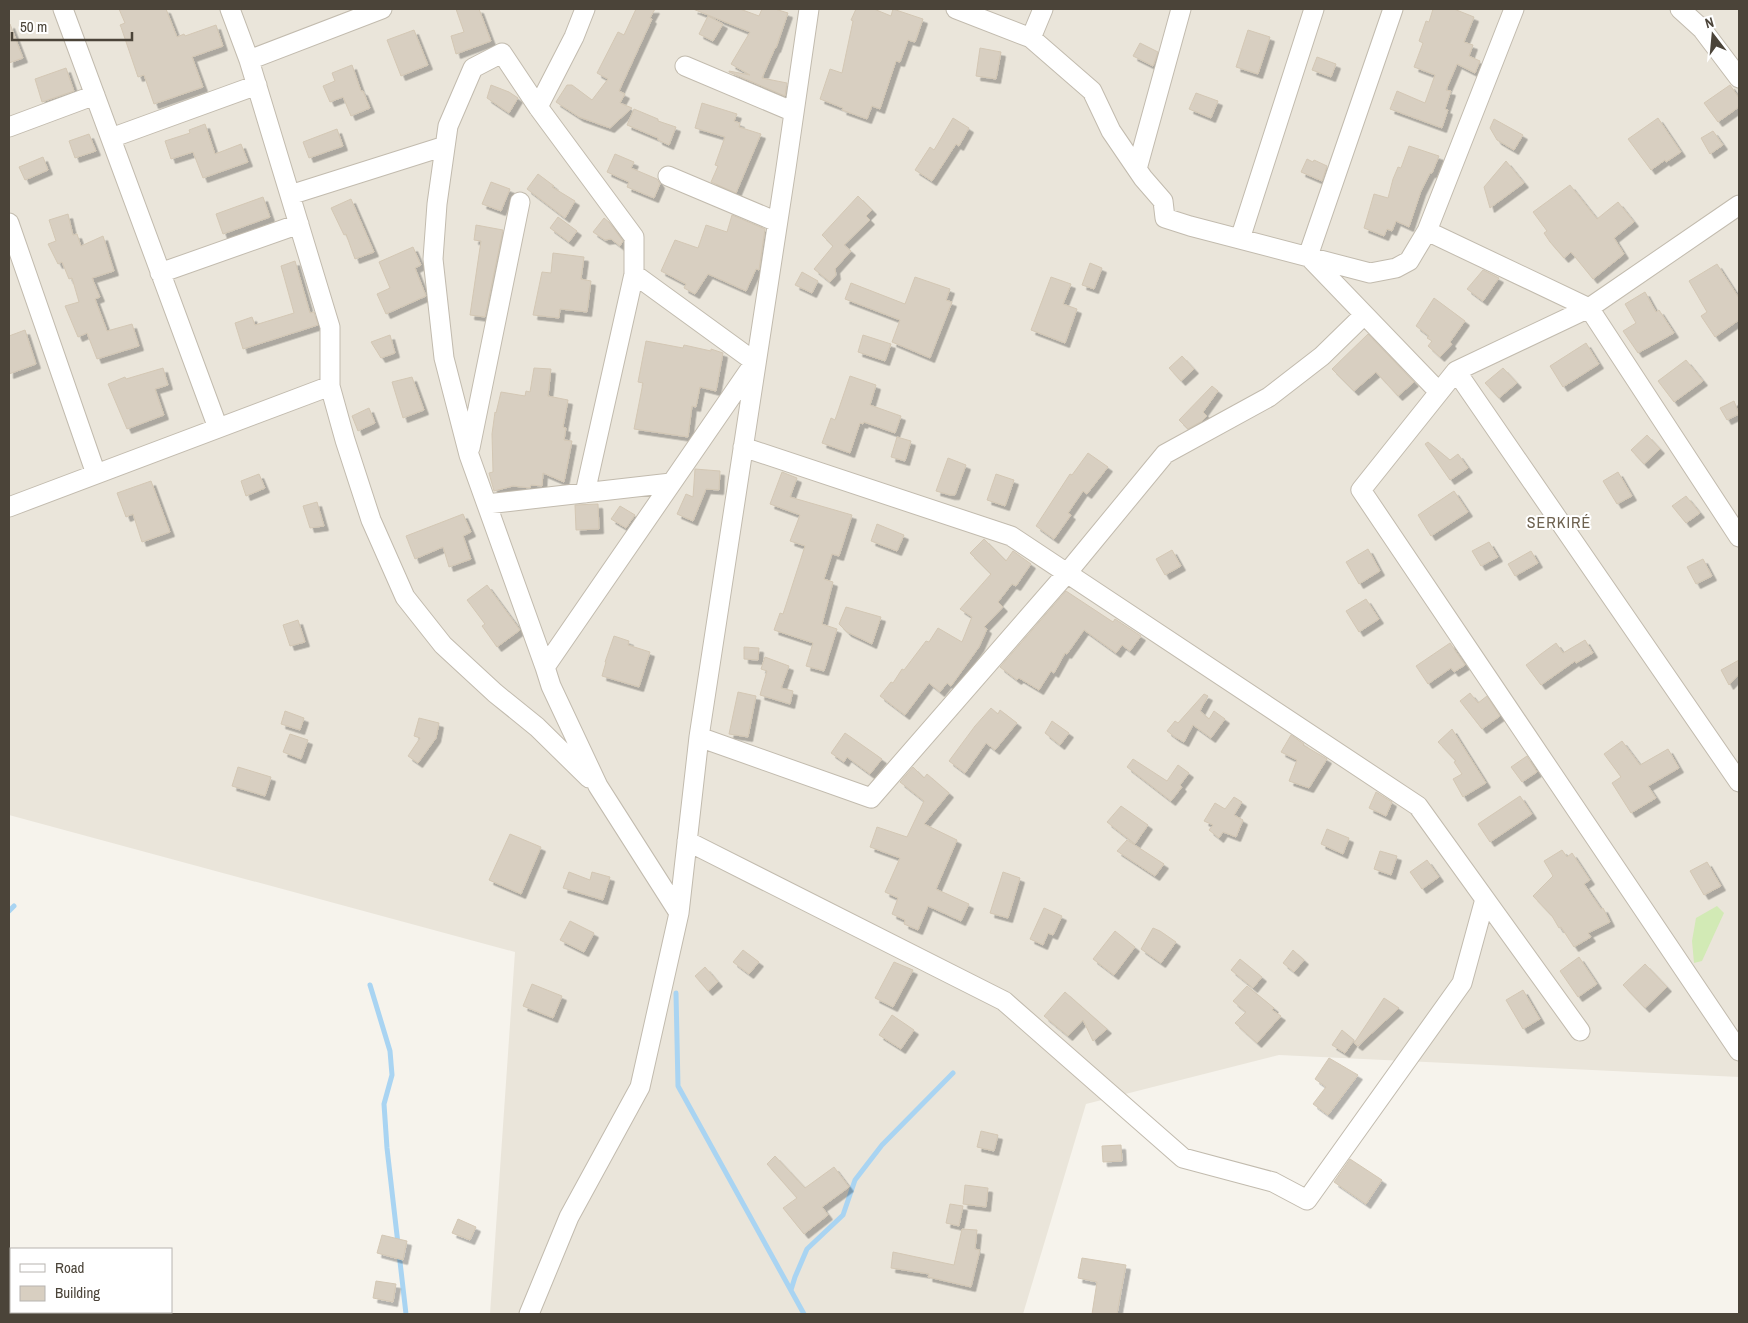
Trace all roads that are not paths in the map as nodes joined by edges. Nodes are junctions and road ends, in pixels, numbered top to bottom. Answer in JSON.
{"nodes":[{"id":1,"x":63,"y":9,"type":"edge"},
{"id":2,"x":230,"y":9,"type":"edge"},
{"id":3,"x":382,"y":9,"type":"edge"},
{"id":4,"x":585,"y":9,"type":"edge"},
{"id":5,"x":809,"y":9,"type":"edge"},
{"id":6,"x":956,"y":9,"type":"edge"},
{"id":7,"x":1042,"y":9,"type":"edge"},
{"id":8,"x":1181,"y":9,"type":"edge"},
{"id":9,"x":1314,"y":9,"type":"edge"},
{"id":10,"x":1393,"y":9,"type":"edge"},
{"id":11,"x":1514,"y":9,"type":"edge"},
{"id":12,"x":1680,"y":9,"type":"edge"},
{"id":13,"x":1031,"y":38,"type":"junction"},
{"id":14,"x":249,"y":60,"type":"junction"},
{"id":15,"x":685,"y":66,"type":"dead end"},
{"id":16,"x":1739,"y":78,"type":"edge"},
{"id":17,"x":256,"y":85,"type":"junction"},
{"id":18,"x":95,"y":94,"type":"junction"},
{"id":19,"x":538,"y":107,"type":"junction"},
{"id":20,"x":794,"y":112,"type":"junction"},
{"id":21,"x":9,"y":127,"type":"edge"},
{"id":22,"x":111,"y":138,"type":"junction"},
{"id":23,"x":445,"y":146,"type":"junction"},
{"id":24,"x":1137,"y":169,"type":"junction"},
{"id":25,"x":668,"y":176,"type":"dead end"},
{"id":26,"x":290,"y":195,"type":"junction"},
{"id":27,"x":520,"y":202,"type":"dead end"},
{"id":28,"x":1739,"y":205,"type":"edge"},
{"id":29,"x":777,"y":222,"type":"junction"},
{"id":30,"x":9,"y":223,"type":"edge"},
{"id":31,"x":299,"y":224,"type":"junction"},
{"id":32,"x":1427,"y":231,"type":"junction"},
{"id":33,"x":1240,"y":239,"type":"junction"},
{"id":34,"x":1308,"y":256,"type":"junction"},
{"id":35,"x":160,"y":273,"type":"junction"},
{"id":36,"x":634,"y":274,"type":"junction"},
{"id":37,"x":1589,"y":308,"type":"junction"},
{"id":38,"x":1364,"y":315,"type":"junction"},
{"id":39,"x":755,"y":362,"type":"junction"},
{"id":40,"x":1456,"y":371,"type":"junction"},
{"id":41,"x":330,"y":386,"type":"junction"},
{"id":42,"x":1439,"y":392,"type":"junction"},
{"id":43,"x":218,"y":428,"type":"junction"},
{"id":44,"x":743,"y":447,"type":"junction"},
{"id":45,"x":469,"y":455,"type":"junction"},
{"id":46,"x":96,"y":474,"type":"junction"},
{"id":47,"x":671,"y":483,"type":"junction"},
{"id":48,"x":585,"y":493,"type":"junction"},
{"id":49,"x":486,"y":504,"type":"junction"},
{"id":50,"x":9,"y":507,"type":"edge"},
{"id":51,"x":1739,"y":537,"type":"edge"},
{"id":52,"x":1067,"y":573,"type":"junction"},
{"id":53,"x":544,"y":667,"type":"junction"},
{"id":54,"x":699,"y":737,"type":"junction"},
{"id":55,"x":1739,"y":782,"type":"edge"},
{"id":56,"x":598,"y":786,"type":"junction"},
{"id":57,"x":687,"y":841,"type":"junction"},
{"id":58,"x":1485,"y":899,"type":"junction"},
{"id":59,"x":679,"y":913,"type":"junction"},
{"id":60,"x":1580,"y":1031,"type":"dead end"},
{"id":61,"x":1739,"y":1052,"type":"edge"},
{"id":62,"x":528,"y":1314,"type":"edge"}],
"edges":[{"from":1,"to":18,"type":"street"},
{"from":2,"to":14,"type":"street"},
{"from":3,"to":14,"type":"street"},
{"from":4,"to":19,"type":"street"},
{"from":5,"to":20,"type":"street"},
{"from":6,"to":13,"type":"street"},
{"from":7,"to":13,"type":"street"},
{"from":8,"to":24,"type":"street"},
{"from":9,"to":33,"type":"street"},
{"from":10,"to":34,"type":"street"},
{"from":11,"to":32,"type":"street"},
{"from":12,"to":16,"type":"street"},
{"from":13,"to":24,"type":"street"},
{"from":14,"to":17,"type":"street"},
{"from":15,"to":20,"type":"street"},
{"from":17,"to":22,"type":"street"},
{"from":17,"to":26,"type":"street"},
{"from":18,"to":21,"type":"street"},
{"from":18,"to":22,"type":"street"},
{"from":19,"to":23,"type":"street"},
{"from":19,"to":36,"type":"street"},
{"from":20,"to":29,"type":"street"},
{"from":22,"to":35,"type":"street"},
{"from":23,"to":26,"type":"street"},
{"from":23,"to":45,"type":"street"},
{"from":24,"to":33,"type":"street"},
{"from":25,"to":29,"type":"street"},
{"from":26,"to":31,"type":"street"},
{"from":27,"to":45,"type":"street"},
{"from":28,"to":37,"type":"street"},
{"from":29,"to":39,"type":"street"},
{"from":30,"to":46,"type":"street"},
{"from":31,"to":35,"type":"street"},
{"from":31,"to":41,"type":"street"},
{"from":32,"to":34,"type":"street"},
{"from":32,"to":37,"type":"street"},
{"from":33,"to":34,"type":"street"},
{"from":34,"to":38,"type":"street"},
{"from":35,"to":43,"type":"street"},
{"from":36,"to":39,"type":"street"},
{"from":36,"to":48,"type":"street"},
{"from":37,"to":40,"type":"street"},
{"from":37,"to":51,"type":"street"},
{"from":38,"to":42,"type":"street"},
{"from":38,"to":52,"type":"street"},
{"from":39,"to":44,"type":"street"},
{"from":39,"to":47,"type":"street"},
{"from":40,"to":42,"type":"street"},
{"from":40,"to":55,"type":"street"},
{"from":41,"to":43,"type":"street"},
{"from":41,"to":56,"type":"street"},
{"from":42,"to":61,"type":"street"},
{"from":43,"to":46,"type":"street"},
{"from":44,"to":52,"type":"street"},
{"from":44,"to":54,"type":"street"},
{"from":45,"to":49,"type":"street"},
{"from":46,"to":50,"type":"street"},
{"from":47,"to":48,"type":"street"},
{"from":47,"to":53,"type":"street"},
{"from":48,"to":49,"type":"street"},
{"from":49,"to":53,"type":"street"},
{"from":52,"to":54,"type":"street"},
{"from":52,"to":58,"type":"street"},
{"from":53,"to":56,"type":"street"},
{"from":54,"to":57,"type":"street"},
{"from":56,"to":59,"type":"street"},
{"from":57,"to":58,"type":"street"},
{"from":57,"to":59,"type":"street"},
{"from":58,"to":60,"type":"street"},
{"from":59,"to":62,"type":"street"}]}
